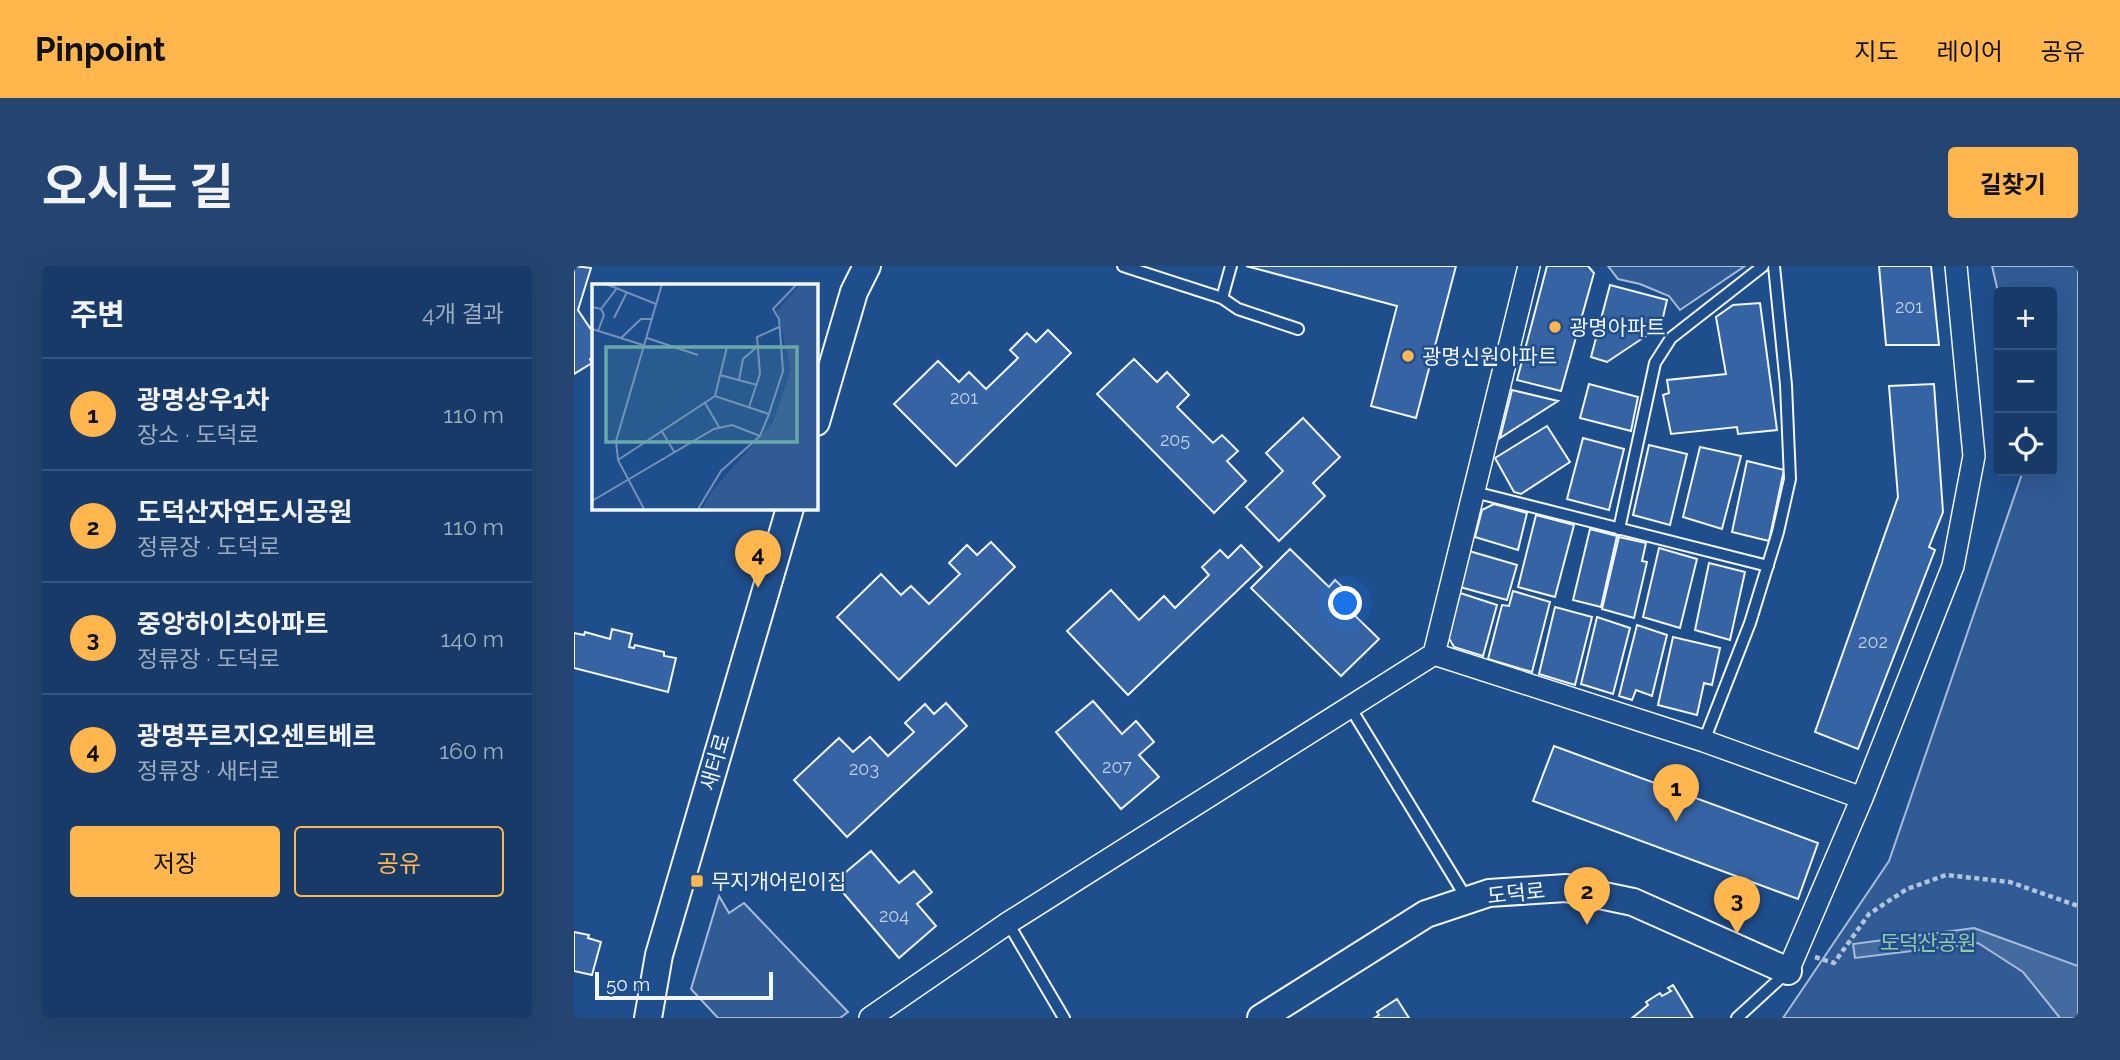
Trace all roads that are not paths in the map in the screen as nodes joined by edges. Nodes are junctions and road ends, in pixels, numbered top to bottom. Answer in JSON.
{"nodes":[{"id":1,"x":867,"y":266,"type":"edge"},
{"id":2,"x":1123,"y":266,"type":"edge"},
{"id":3,"x":1231,"y":266,"type":"edge"},
{"id":4,"x":1529,"y":266,"type":"edge"},
{"id":5,"x":1762,"y":266,"type":"edge"},
{"id":6,"x":1774,"y":266,"type":"edge"},
{"id":7,"x":1956,"y":266,"type":"edge"},
{"id":8,"x":1222,"y":298,"type":"junction"},
{"id":9,"x":1298,"y":329,"type":"dead end"},
{"id":10,"x":817,"y":419,"type":"edge"},
{"id":11,"x":1474,"y":492,"type":"junction"},
{"id":12,"x":790,"y":509,"type":"edge"},
{"id":13,"x":1619,"y":528,"type":"junction"},
{"id":14,"x":1768,"y":566,"type":"junction"},
{"id":15,"x":1434,"y":654,"type":"junction"},
{"id":16,"x":1350,"y":707,"type":"junction"},
{"id":17,"x":1704,"y":741,"type":"junction"},
{"id":18,"x":1862,"y":798,"type":"junction"},
{"id":19,"x":1467,"y":900,"type":"junction"},
{"id":20,"x":1008,"y":923,"type":"junction"},
{"id":21,"x":1792,"y":961,"type":"junction"},
{"id":22,"x":649,"y":1018,"type":"edge"},
{"id":23,"x":870,"y":1018,"type":"edge"},
{"id":24,"x":1063,"y":1018,"type":"edge"},
{"id":25,"x":1261,"y":1018,"type":"edge"},
{"id":26,"x":1737,"y":1018,"type":"edge"}],
"edges":[{"from":1,"to":10,"type":"street"},
{"from":2,"to":8,"type":"lane"},
{"from":3,"to":8,"type":"lane"},
{"from":4,"to":11,"type":"street"},
{"from":5,"to":13,"type":"lane"},
{"from":6,"to":14,"type":"lane"},
{"from":7,"to":18,"type":"street"},
{"from":8,"to":9,"type":"lane"},
{"from":11,"to":13,"type":"lane"},
{"from":11,"to":15,"type":"street"},
{"from":12,"to":22,"type":"street","name":"새터로"},
{"from":13,"to":14,"type":"lane"},
{"from":14,"to":17,"type":"lane"},
{"from":15,"to":16,"type":"street"},
{"from":15,"to":17,"type":"street"},
{"from":16,"to":19,"type":"lane"},
{"from":16,"to":20,"type":"street"},
{"from":17,"to":18,"type":"street"},
{"from":18,"to":21,"type":"street"},
{"from":19,"to":21,"type":"street","name":"도덕로"},
{"from":19,"to":25,"type":"street","name":"도덕로"},
{"from":20,"to":23,"type":"street"},
{"from":20,"to":24,"type":"lane"},
{"from":21,"to":26,"type":"lane"}]}
